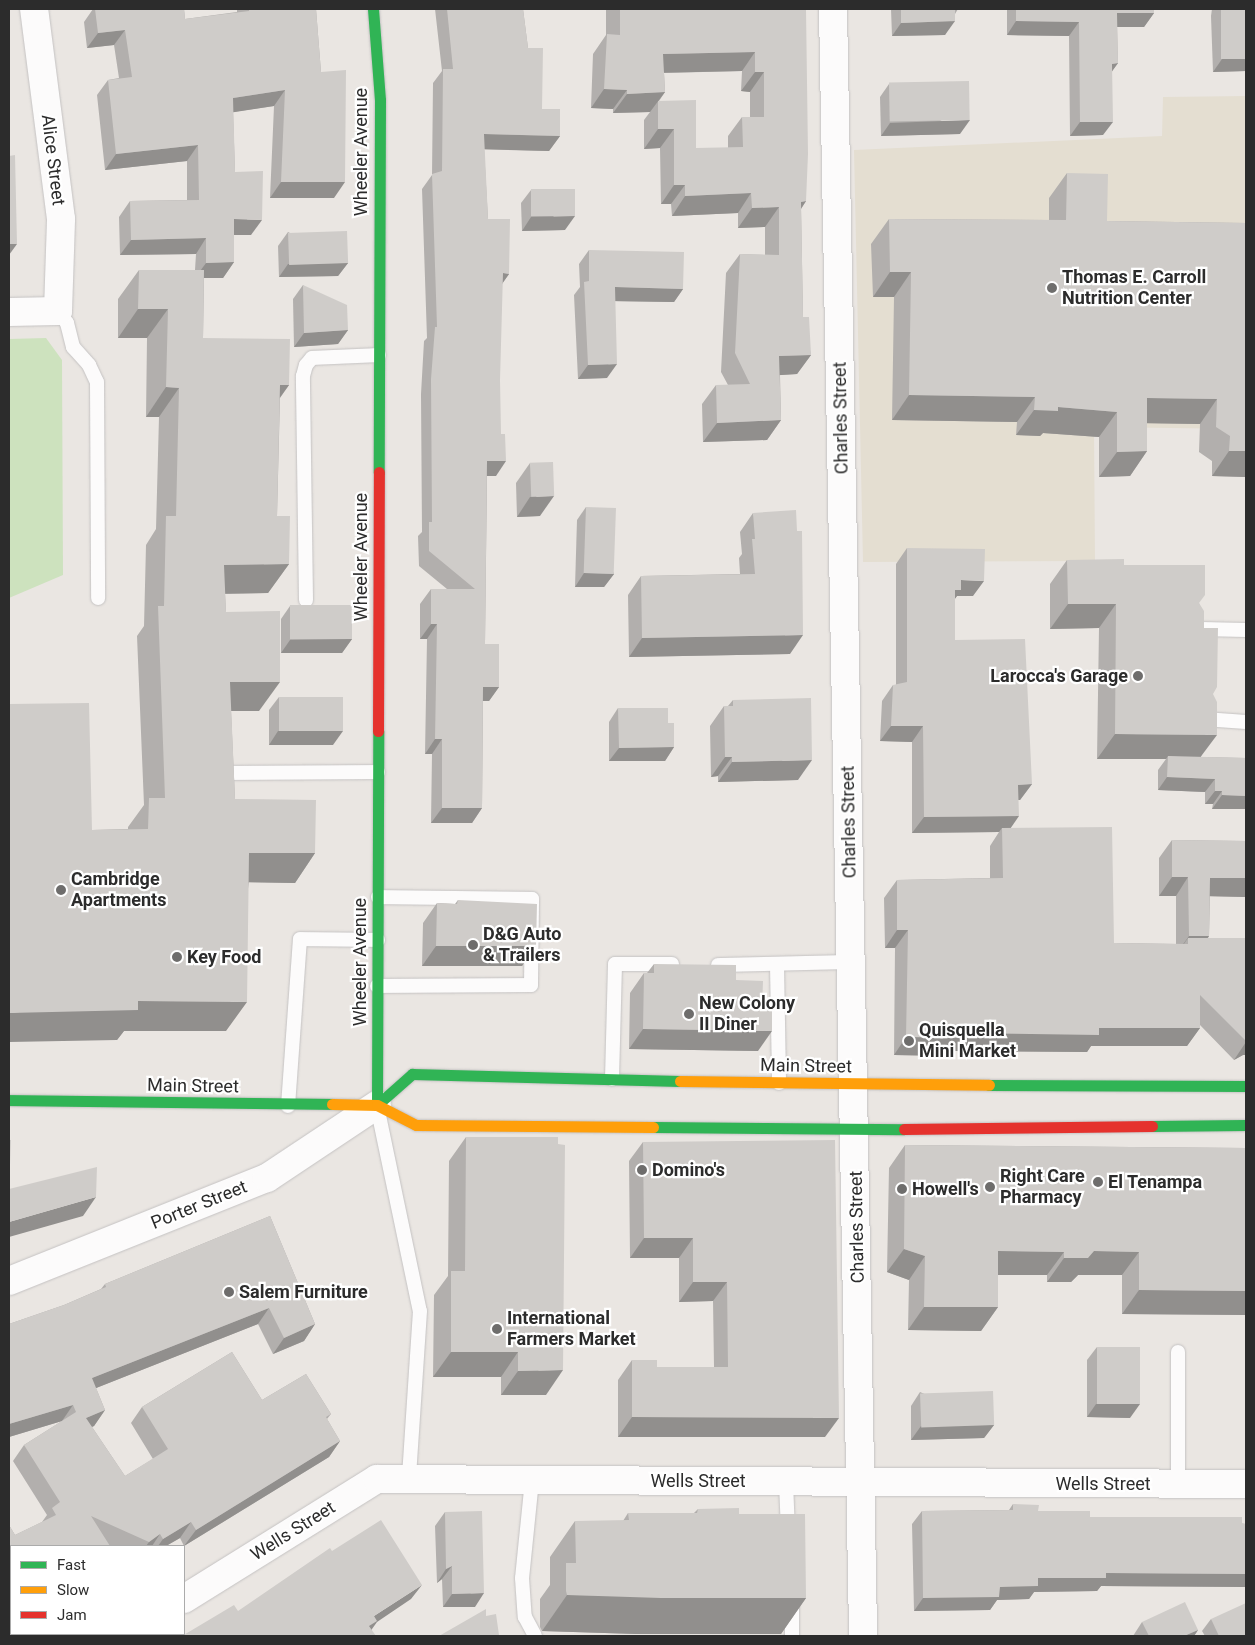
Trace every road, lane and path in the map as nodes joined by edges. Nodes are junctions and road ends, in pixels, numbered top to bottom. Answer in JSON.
{"nodes":[{"id":1,"x":34,"y":9,"type":"edge"},
{"id":2,"x":373,"y":9,"type":"edge"},
{"id":3,"x":833,"y":9,"type":"edge"},
{"id":4,"x":58,"y":311,"type":"junction"},
{"id":5,"x":9,"y":312,"type":"edge"},
{"id":6,"x":379,"y":355,"type":"junction"},
{"id":7,"x":98,"y":598,"type":"dead end"},
{"id":8,"x":306,"y":600,"type":"dead end"},
{"id":9,"x":1190,"y":628,"type":"edge"},
{"id":10,"x":1246,"y":630,"type":"edge"},
{"id":11,"x":1204,"y":719,"type":"edge"},
{"id":12,"x":1246,"y":722,"type":"edge"},
{"id":13,"x":378,"y":772,"type":"junction"},
{"id":14,"x":228,"y":773,"type":"edge"},
{"id":15,"x":378,"y":897,"type":"junction"},
{"id":16,"x":378,"y":940,"type":"junction"},
{"id":17,"x":852,"y":962,"type":"junction"},
{"id":18,"x":682,"y":964,"type":"edge"},
{"id":19,"x":701,"y":964,"type":"edge"},
{"id":20,"x":777,"y":965,"type":"junction"},
{"id":21,"x":378,"y":986,"type":"junction"},
{"id":22,"x":612,"y":1079,"type":"junction"},
{"id":23,"x":779,"y":1083,"type":"junction"},
{"id":24,"x":855,"y":1085,"type":"junction"},
{"id":25,"x":1246,"y":1086,"type":"edge"},
{"id":26,"x":9,"y":1100,"type":"edge"},
{"id":27,"x":377,"y":1105,"type":"junction"},
{"id":28,"x":288,"y":1106,"type":"junction"},
{"id":29,"x":1246,"y":1124,"type":"edge"},
{"id":30,"x":856,"y":1129,"type":"junction"},
{"id":31,"x":9,"y":1282,"type":"edge"},
{"id":32,"x":1178,"y":1352,"type":"dead end"},
{"id":33,"x":410,"y":1478,"type":"junction"},
{"id":34,"x":532,"y":1480,"type":"junction"},
{"id":35,"x":786,"y":1482,"type":"junction"},
{"id":36,"x":861,"y":1482,"type":"junction"},
{"id":37,"x":1178,"y":1484,"type":"junction"},
{"id":38,"x":1246,"y":1484,"type":"edge"},
{"id":39,"x":789,"y":1542,"type":"edge"},
{"id":40,"x":791,"y":1582,"type":"edge"},
{"id":41,"x":185,"y":1598,"type":"edge"},
{"id":42,"x":534,"y":1636,"type":"edge"},
{"id":43,"x":792,"y":1636,"type":"edge"},
{"id":44,"x":863,"y":1636,"type":"edge"}],
"edges":[{"from":1,"to":4,"type":"street","name":"Alice Street"},
{"from":2,"to":6,"type":"main road","name":"Wheeler Avenue"},
{"from":3,"to":17,"type":"street","name":"Charles Street"},
{"from":4,"to":5,"type":"street"},
{"from":4,"to":7,"type":"lane"},
{"from":6,"to":8,"type":"lane"},
{"from":6,"to":13,"type":"main road","name":"Wheeler Avenue"},
{"from":9,"to":10,"type":"lane"},
{"from":11,"to":12,"type":"lane"},
{"from":13,"to":14,"type":"lane"},
{"from":13,"to":15,"type":"main road","name":"Wheeler Avenue"},
{"from":15,"to":16,"type":"main road","name":"Wheeler Avenue"},
{"from":15,"to":21,"type":"lane"},
{"from":16,"to":21,"type":"main road","name":"Wheeler Avenue"},
{"from":16,"to":28,"type":"lane"},
{"from":17,"to":20,"type":"lane"},
{"from":17,"to":24,"type":"street","name":"Charles Street"},
{"from":18,"to":22,"type":"lane"},
{"from":19,"to":20,"type":"lane"},
{"from":20,"to":23,"type":"lane"},
{"from":21,"to":27,"type":"main road","name":"Wheeler Avenue"},
{"from":22,"to":23,"type":"main road","name":"Main Street"},
{"from":22,"to":27,"type":"main road","name":"Main Street"},
{"from":23,"to":24,"type":"main road","name":"Main Street"},
{"from":24,"to":25,"type":"main road","name":"Main Street"},
{"from":24,"to":30,"type":"street","name":"Charles Street"},
{"from":26,"to":28,"type":"main road","name":"Main Street"},
{"from":27,"to":28,"type":"main road","name":"Main Street"},
{"from":27,"to":30,"type":"main road","name":"Main Street"},
{"from":27,"to":31,"type":"street","name":"Porter Street"},
{"from":27,"to":33,"type":"lane"},
{"from":29,"to":30,"type":"main road","name":"Main Street"},
{"from":30,"to":36,"type":"street","name":"Charles Street"},
{"from":32,"to":37,"type":"lane"},
{"from":33,"to":34,"type":"street","name":"Wells Street"},
{"from":33,"to":41,"type":"street","name":"Wells Street"},
{"from":34,"to":35,"type":"street","name":"Wells Street"},
{"from":34,"to":42,"type":"lane"},
{"from":35,"to":36,"type":"street","name":"Wells Street"},
{"from":35,"to":39,"type":"lane"},
{"from":36,"to":37,"type":"street","name":"Wells Street"},
{"from":36,"to":44,"type":"street","name":"Charles Street"},
{"from":37,"to":38,"type":"street","name":"Wells Street"},
{"from":40,"to":43,"type":"lane"}]}
